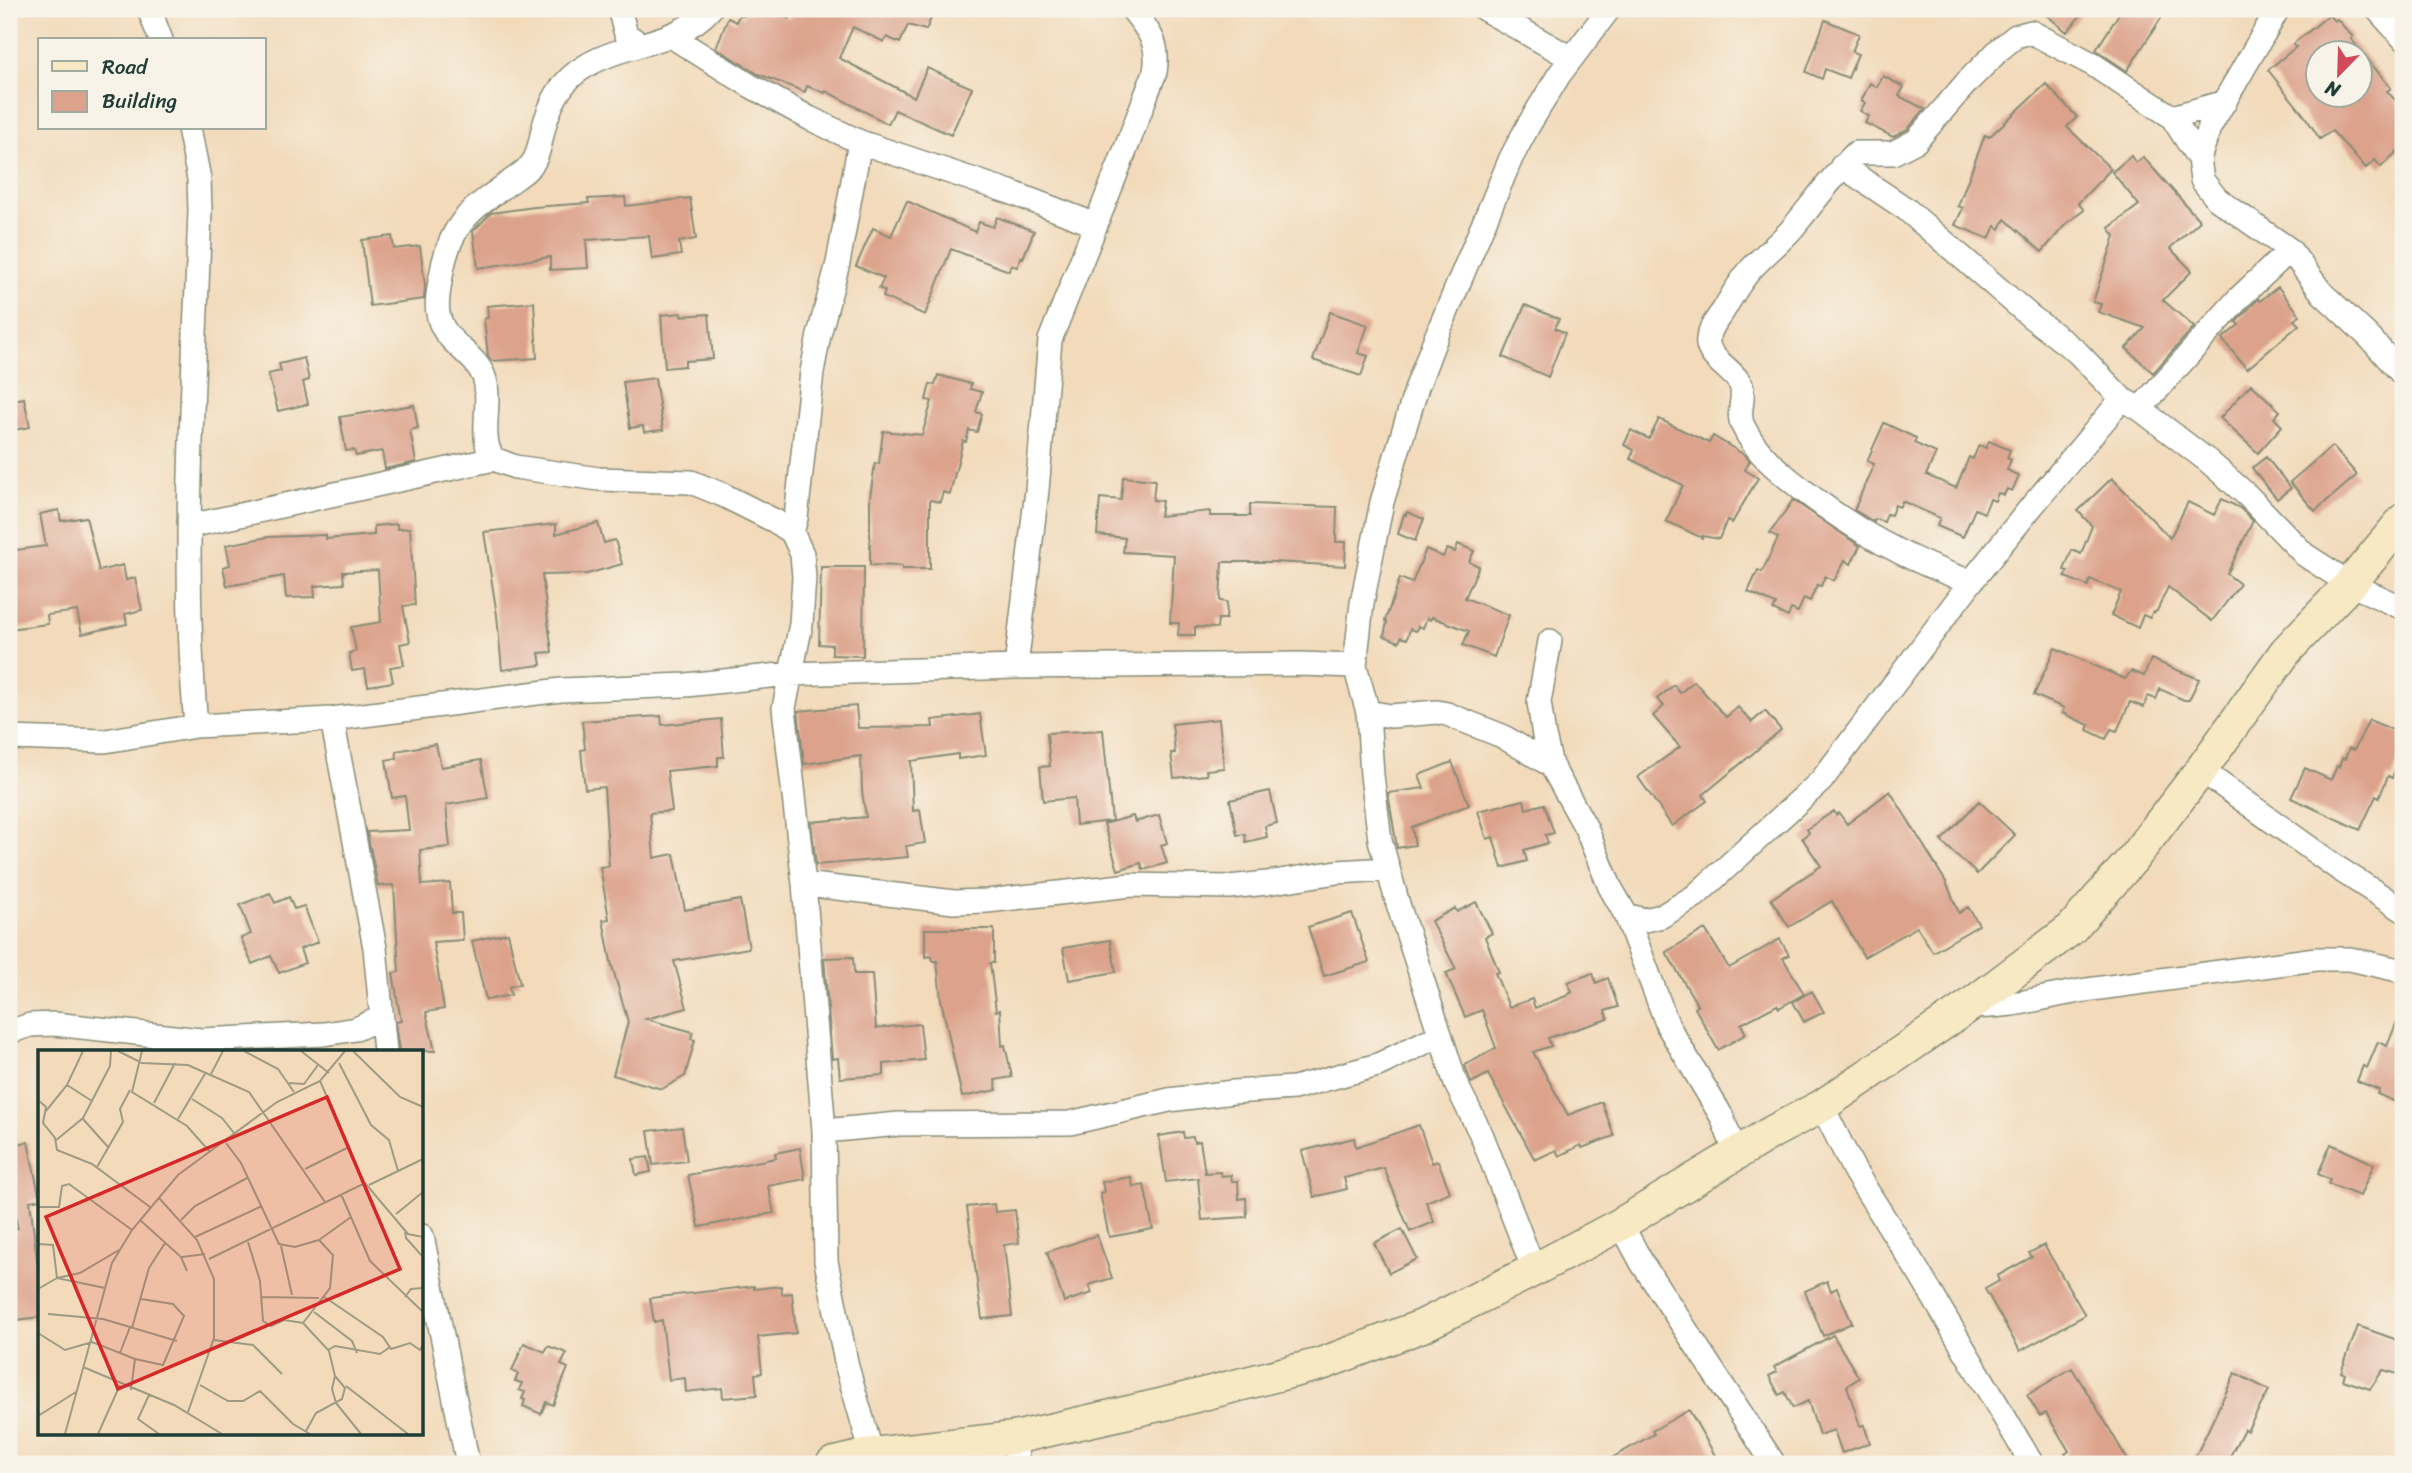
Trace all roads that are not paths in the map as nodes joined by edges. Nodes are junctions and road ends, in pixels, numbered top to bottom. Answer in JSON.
{"nodes":[{"id":1,"x":149,"y":9,"type":"edge"},
{"id":2,"x":619,"y":9,"type":"edge"},
{"id":3,"x":710,"y":9,"type":"edge"},
{"id":4,"x":1132,"y":9,"type":"edge"},
{"id":5,"x":1484,"y":9,"type":"edge"},
{"id":6,"x":1609,"y":9,"type":"edge"},
{"id":7,"x":2278,"y":9,"type":"edge"},
{"id":8,"x":2389,"y":13,"type":"edge"},
{"id":9,"x":671,"y":36,"type":"junction"},
{"id":10,"x":160,"y":38,"type":"edge"},
{"id":11,"x":2403,"y":38,"type":"edge"},
{"id":12,"x":640,"y":44,"type":"junction"},
{"id":13,"x":1571,"y":58,"type":"junction"},
{"id":14,"x":2225,"y":102,"type":"junction"},
{"id":15,"x":2172,"y":117,"type":"junction"},
{"id":16,"x":189,"y":130,"type":"edge"},
{"id":17,"x":860,"y":142,"type":"junction"},
{"id":18,"x":2199,"y":159,"type":"junction"},
{"id":19,"x":1842,"y":166,"type":"junction"},
{"id":20,"x":1096,"y":225,"type":"junction"},
{"id":21,"x":2290,"y":250,"type":"junction"},
{"id":22,"x":2403,"y":375,"type":"edge"},
{"id":23,"x":2131,"y":404,"type":"junction"},
{"id":24,"x":494,"y":459,"type":"junction"},
{"id":25,"x":2403,"y":520,"type":"edge"},
{"id":26,"x":190,"y":527,"type":"junction"},
{"id":27,"x":792,"y":532,"type":"junction"},
{"id":28,"x":1971,"y":582,"type":"junction"},
{"id":29,"x":2350,"y":584,"type":"junction"},
{"id":30,"x":2403,"y":608,"type":"edge"},
{"id":31,"x":1550,"y":641,"type":"dead end"},
{"id":32,"x":1356,"y":666,"type":"junction"},
{"id":33,"x":1016,"y":667,"type":"junction"},
{"id":34,"x":789,"y":674,"type":"junction"},
{"id":35,"x":1368,"y":712,"type":"junction"},
{"id":36,"x":332,"y":719,"type":"junction"},
{"id":37,"x":196,"y":726,"type":"junction"},
{"id":38,"x":9,"y":738,"type":"edge"},
{"id":39,"x":1551,"y":765,"type":"junction"},
{"id":40,"x":2201,"y":770,"type":"junction"},
{"id":41,"x":1388,"y":869,"type":"junction"},
{"id":42,"x":804,"y":884,"type":"junction"},
{"id":43,"x":2403,"y":910,"type":"edge"},
{"id":44,"x":1626,"y":915,"type":"junction"},
{"id":45,"x":2403,"y":971,"type":"edge"},
{"id":46,"x":1969,"y":1006,"type":"junction"},
{"id":47,"x":380,"y":1018,"type":"junction"},
{"id":48,"x":9,"y":1032,"type":"edge"},
{"id":49,"x":1440,"y":1035,"type":"junction"},
{"id":50,"x":385,"y":1050,"type":"edge"},
{"id":51,"x":1822,"y":1106,"type":"junction"},
{"id":52,"x":824,"y":1131,"type":"junction"},
{"id":53,"x":1736,"y":1154,"type":"junction"},
{"id":54,"x":1622,"y":1224,"type":"junction"},
{"id":55,"x":424,"y":1246,"type":"edge"},
{"id":56,"x":1534,"y":1270,"type":"junction"},
{"id":57,"x":1016,"y":1451,"type":"edge"},
{"id":58,"x":872,"y":1454,"type":"junction"},
{"id":59,"x":468,"y":1464,"type":"edge"},
{"id":60,"x":832,"y":1464,"type":"edge"},
{"id":61,"x":1774,"y":1464,"type":"edge"},
{"id":62,"x":2032,"y":1464,"type":"edge"}],
"edges":[{"from":1,"to":10,"type":"street"},
{"from":2,"to":12,"type":"street"},
{"from":3,"to":9,"type":"street"},
{"from":4,"to":20,"type":"street"},
{"from":5,"to":13,"type":"street"},
{"from":6,"to":13,"type":"street"},
{"from":7,"to":14,"type":"street"},
{"from":8,"to":11,"type":"street"},
{"from":9,"to":12,"type":"street"},
{"from":9,"to":17,"type":"street"},
{"from":12,"to":24,"type":"street"},
{"from":13,"to":32,"type":"street"},
{"from":14,"to":15,"type":"street"},
{"from":14,"to":18,"type":"street"},
{"from":15,"to":18,"type":"street"},
{"from":15,"to":19,"type":"street"},
{"from":16,"to":26,"type":"street"},
{"from":17,"to":20,"type":"street"},
{"from":17,"to":27,"type":"street"},
{"from":18,"to":21,"type":"street"},
{"from":19,"to":23,"type":"street"},
{"from":19,"to":28,"type":"street"},
{"from":20,"to":33,"type":"street"},
{"from":21,"to":22,"type":"street"},
{"from":21,"to":23,"type":"street"},
{"from":23,"to":28,"type":"street"},
{"from":23,"to":29,"type":"street"},
{"from":24,"to":26,"type":"street"},
{"from":24,"to":27,"type":"street"},
{"from":25,"to":29,"type":"main road"},
{"from":26,"to":37,"type":"street"},
{"from":27,"to":34,"type":"street"},
{"from":28,"to":44,"type":"street"},
{"from":29,"to":30,"type":"street"},
{"from":29,"to":40,"type":"main road"},
{"from":31,"to":39,"type":"street"},
{"from":32,"to":33,"type":"street"},
{"from":32,"to":35,"type":"street"},
{"from":33,"to":34,"type":"street"},
{"from":34,"to":36,"type":"street"},
{"from":34,"to":42,"type":"street"},
{"from":35,"to":39,"type":"street"},
{"from":35,"to":41,"type":"street"},
{"from":36,"to":37,"type":"street"},
{"from":36,"to":47,"type":"street"},
{"from":37,"to":38,"type":"street"},
{"from":39,"to":44,"type":"street"},
{"from":40,"to":43,"type":"street"},
{"from":40,"to":46,"type":"main road"},
{"from":41,"to":42,"type":"street"},
{"from":41,"to":49,"type":"street"},
{"from":42,"to":52,"type":"street"},
{"from":44,"to":53,"type":"street"},
{"from":45,"to":46,"type":"street"},
{"from":46,"to":51,"type":"main road"},
{"from":47,"to":48,"type":"street"},
{"from":47,"to":50,"type":"street"},
{"from":49,"to":52,"type":"street"},
{"from":49,"to":56,"type":"street"},
{"from":51,"to":53,"type":"main road"},
{"from":51,"to":62,"type":"street"},
{"from":52,"to":58,"type":"street"},
{"from":53,"to":54,"type":"main road"},
{"from":54,"to":56,"type":"main road"},
{"from":54,"to":61,"type":"street"},
{"from":55,"to":59,"type":"street"},
{"from":56,"to":57,"type":"main road"},
{"from":57,"to":58,"type":"main road"},
{"from":58,"to":60,"type":"main road"}]}
